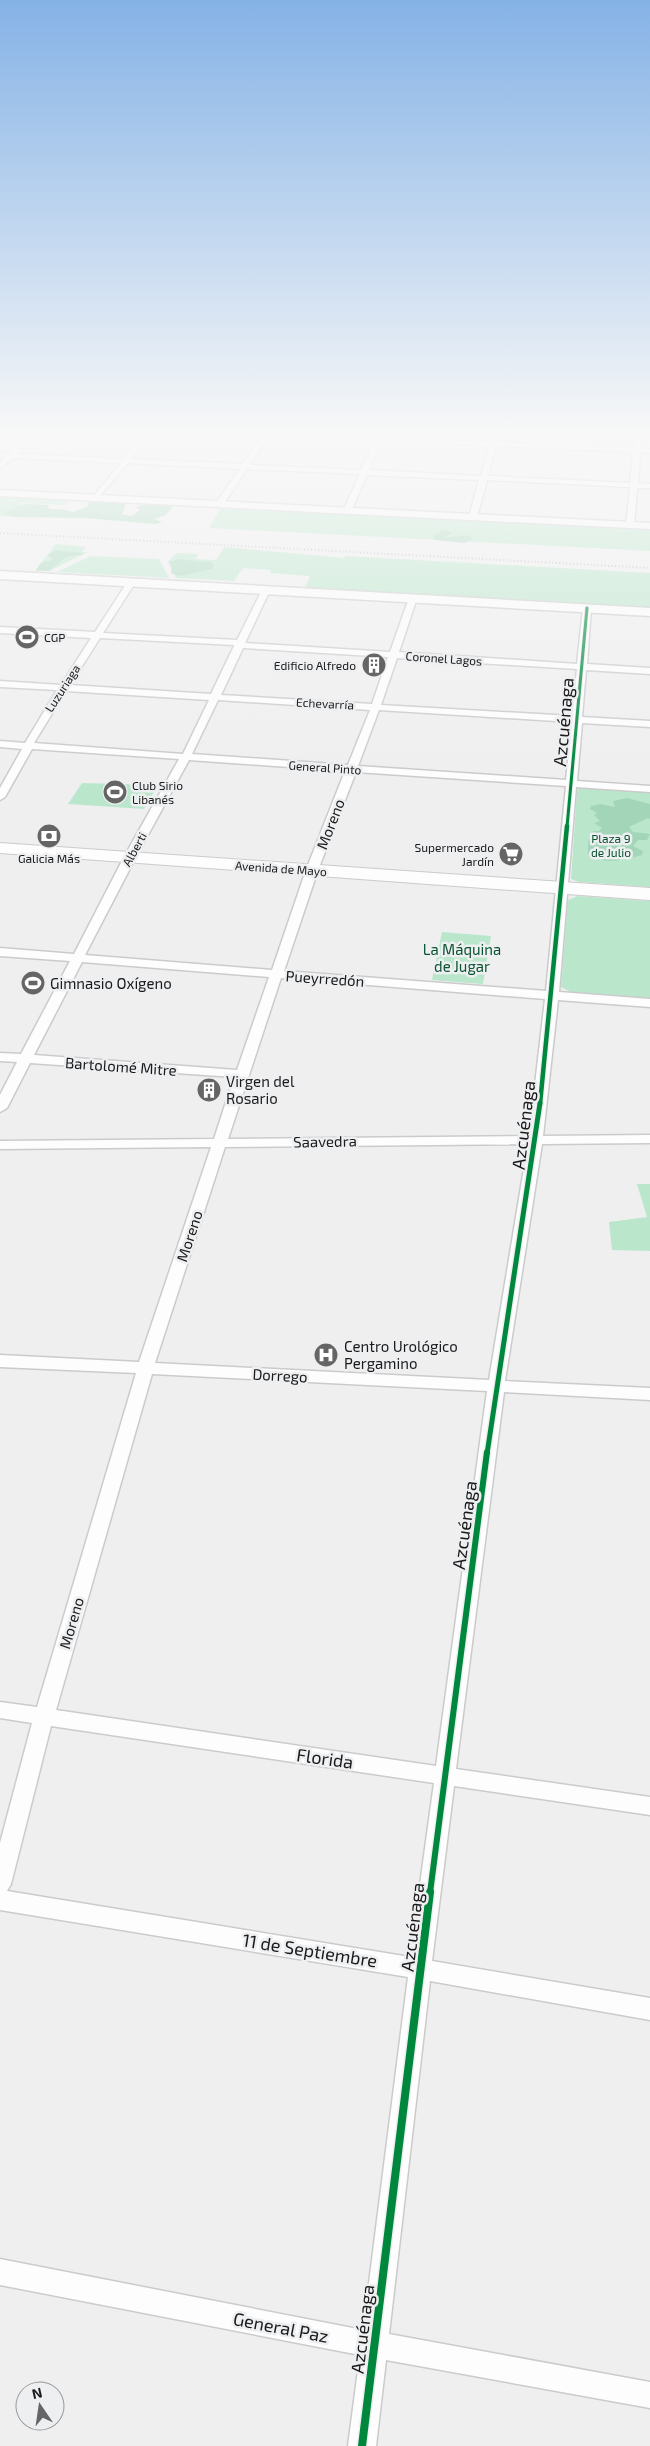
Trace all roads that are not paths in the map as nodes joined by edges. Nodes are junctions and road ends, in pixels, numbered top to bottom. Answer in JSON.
{"nodes":[{"id":1,"x":0,"y":575,"type":"edge"},
{"id":2,"x":131,"y":582,"type":"junction"},
{"id":3,"x":266,"y":590,"type":"junction"},
{"id":4,"x":413,"y":598,"type":"junction"},
{"id":5,"x":587,"y":608,"type":"junction"},
{"id":6,"x":650,"y":612,"type":"edge"},
{"id":7,"x":0,"y":630,"type":"edge"},
{"id":8,"x":97,"y":635,"type":"junction"},
{"id":9,"x":238,"y":644,"type":"junction"},
{"id":10,"x":393,"y":655,"type":"junction"},
{"id":11,"x":582,"y":667,"type":"junction"},
{"id":12,"x":650,"y":671,"type":"edge"},
{"id":13,"x":0,"y":684,"type":"edge"},
{"id":14,"x":63,"y":688,"type":"junction"},
{"id":15,"x":214,"y":697,"type":"junction"},
{"id":16,"x":376,"y":706,"type":"junction"},
{"id":17,"x":578,"y":719,"type":"junction"},
{"id":18,"x":650,"y":724,"type":"edge"},
{"id":19,"x":0,"y":744,"type":"edge"},
{"id":20,"x":29,"y":746,"type":"junction"},
{"id":21,"x":186,"y":757,"type":"junction"},
{"id":22,"x":351,"y":768,"type":"junction"},
{"id":23,"x":571,"y":784,"type":"junction"},
{"id":24,"x":650,"y":789,"type":"edge"},
{"id":25,"x":0,"y":797,"type":"edge"},
{"id":26,"x":0,"y":848,"type":"edge"},
{"id":27,"x":130,"y":857,"type":"junction"},
{"id":28,"x":312,"y":870,"type":"junction"},
{"id":29,"x":561,"y":888,"type":"junction"},
{"id":30,"x":650,"y":894,"type":"edge"},
{"id":31,"x":0,"y":952,"type":"edge"},
{"id":32,"x":76,"y":959,"type":"junction"},
{"id":33,"x":277,"y":974,"type":"junction"},
{"id":34,"x":552,"y":996,"type":"junction"},
{"id":35,"x":650,"y":1003,"type":"edge"},
{"id":36,"x":0,"y":1057,"type":"edge"},
{"id":37,"x":25,"y":1059,"type":"junction"},
{"id":38,"x":242,"y":1074,"type":"junction"},
{"id":39,"x":0,"y":1108,"type":"edge"},
{"id":40,"x":536,"y":1139,"type":"junction"},
{"id":41,"x":650,"y":1139,"type":"edge"},
{"id":42,"x":219,"y":1142,"type":"junction"},
{"id":43,"x":0,"y":1145,"type":"edge"},
{"id":44,"x":0,"y":1360,"type":"edge"},
{"id":45,"x":146,"y":1367,"type":"junction"},
{"id":46,"x":496,"y":1387,"type":"junction"},
{"id":47,"x":650,"y":1394,"type":"edge"},
{"id":48,"x":0,"y":1710,"type":"edge"},
{"id":49,"x":44,"y":1716,"type":"junction"},
{"id":50,"x":445,"y":1776,"type":"junction"},
{"id":51,"x":650,"y":1806,"type":"edge"},
{"id":52,"x":0,"y":1884,"type":"edge"},
{"id":53,"x":0,"y":1900,"type":"edge"},
{"id":54,"x":420,"y":1968,"type":"junction"},
{"id":55,"x":650,"y":2009,"type":"edge"},
{"id":56,"x":0,"y":2272,"type":"edge"},
{"id":57,"x":374,"y":2345,"type":"junction"},
{"id":58,"x":650,"y":2395,"type":"edge"},
{"id":59,"x":362,"y":2446,"type":"edge"}],
"edges":[{"from":1,"to":2,"type":"street"},
{"from":2,"to":3,"type":"street"},
{"from":2,"to":8,"type":"street","name":"Luzuriaga"},
{"from":3,"to":4,"type":"street"},
{"from":3,"to":9,"type":"street","name":"Alberti"},
{"from":4,"to":5,"type":"street"},
{"from":4,"to":10,"type":"street","name":"Moreno"},
{"from":5,"to":6,"type":"street"},
{"from":5,"to":11,"type":"street","name":"Azcuénaga"},
{"from":7,"to":8,"type":"street","name":"Coronel Lagos"},
{"from":8,"to":9,"type":"street","name":"Coronel Lagos"},
{"from":8,"to":14,"type":"street","name":"Luzuriaga"},
{"from":9,"to":10,"type":"street","name":"Coronel Lagos"},
{"from":9,"to":15,"type":"street","name":"Alberti"},
{"from":10,"to":11,"type":"street","name":"Coronel Lagos"},
{"from":10,"to":16,"type":"street","name":"Moreno"},
{"from":11,"to":12,"type":"street","name":"Coronel Lagos"},
{"from":11,"to":17,"type":"street","name":"Azcuénaga"},
{"from":13,"to":14,"type":"street","name":"Echevarría"},
{"from":14,"to":15,"type":"street","name":"Echevarría"},
{"from":14,"to":20,"type":"street","name":"Luzuriaga"},
{"from":15,"to":16,"type":"street","name":"Echevarría"},
{"from":15,"to":21,"type":"street","name":"Alberti"},
{"from":16,"to":17,"type":"street","name":"Echevarría"},
{"from":16,"to":22,"type":"street","name":"Moreno"},
{"from":17,"to":18,"type":"street","name":"Echevarría"},
{"from":17,"to":23,"type":"street","name":"Azcuénaga"},
{"from":19,"to":20,"type":"street","name":"General Pinto"},
{"from":20,"to":21,"type":"street","name":"General Pinto"},
{"from":20,"to":25,"type":"street","name":"Luzuriaga"},
{"from":21,"to":22,"type":"street","name":"General Pinto"},
{"from":21,"to":27,"type":"street","name":"Alberti"},
{"from":22,"to":23,"type":"street","name":"General Pinto"},
{"from":22,"to":28,"type":"street","name":"Moreno"},
{"from":23,"to":24,"type":"street","name":"General Pinto"},
{"from":23,"to":29,"type":"street","name":"Azcuénaga"},
{"from":26,"to":27,"type":"main road","name":"Avenida de Mayo"},
{"from":27,"to":28,"type":"main road","name":"Avenida de Mayo"},
{"from":27,"to":32,"type":"street","name":"Alberti"},
{"from":28,"to":29,"type":"main road","name":"Avenida de Mayo"},
{"from":28,"to":33,"type":"street","name":"Moreno"},
{"from":29,"to":30,"type":"main road","name":"Avenida de Mayo"},
{"from":29,"to":34,"type":"street","name":"Azcuénaga"},
{"from":31,"to":32,"type":"street","name":"Pueyrredón"},
{"from":32,"to":33,"type":"street","name":"Pueyrredón"},
{"from":32,"to":37,"type":"street","name":"Alberti"},
{"from":33,"to":34,"type":"street","name":"Pueyrredón"},
{"from":33,"to":38,"type":"street","name":"Moreno"},
{"from":34,"to":35,"type":"street","name":"Pueyrredón"},
{"from":34,"to":40,"type":"street","name":"Azcuénaga"},
{"from":36,"to":37,"type":"street","name":"Bartolomé Mitre"},
{"from":37,"to":38,"type":"street","name":"Bartolomé Mitre"},
{"from":37,"to":39,"type":"street","name":"Alberti"},
{"from":38,"to":42,"type":"street","name":"Moreno"},
{"from":40,"to":41,"type":"street","name":"Saavedra"},
{"from":40,"to":42,"type":"street","name":"Saavedra"},
{"from":40,"to":46,"type":"street","name":"Azcuénaga"},
{"from":42,"to":43,"type":"street","name":"Saavedra"},
{"from":42,"to":45,"type":"street","name":"Moreno"},
{"from":44,"to":45,"type":"street","name":"Dorrego"},
{"from":45,"to":46,"type":"street","name":"Dorrego"},
{"from":45,"to":49,"type":"street","name":"Moreno"},
{"from":46,"to":47,"type":"street","name":"Dorrego"},
{"from":46,"to":50,"type":"street","name":"Azcuénaga"},
{"from":48,"to":49,"type":"street","name":"Florida"},
{"from":49,"to":50,"type":"street","name":"Florida"},
{"from":49,"to":52,"type":"street","name":"Moreno"},
{"from":50,"to":51,"type":"street","name":"Florida"},
{"from":50,"to":54,"type":"street","name":"Azcuénaga"},
{"from":53,"to":54,"type":"street","name":"11 de Septiembre"},
{"from":54,"to":55,"type":"street","name":"11 de Septiembre"},
{"from":54,"to":57,"type":"street","name":"Azcuénaga"},
{"from":56,"to":57,"type":"street","name":"General Paz"},
{"from":57,"to":58,"type":"street","name":"General Paz"},
{"from":57,"to":59,"type":"street","name":"Azcuénaga"}]}
